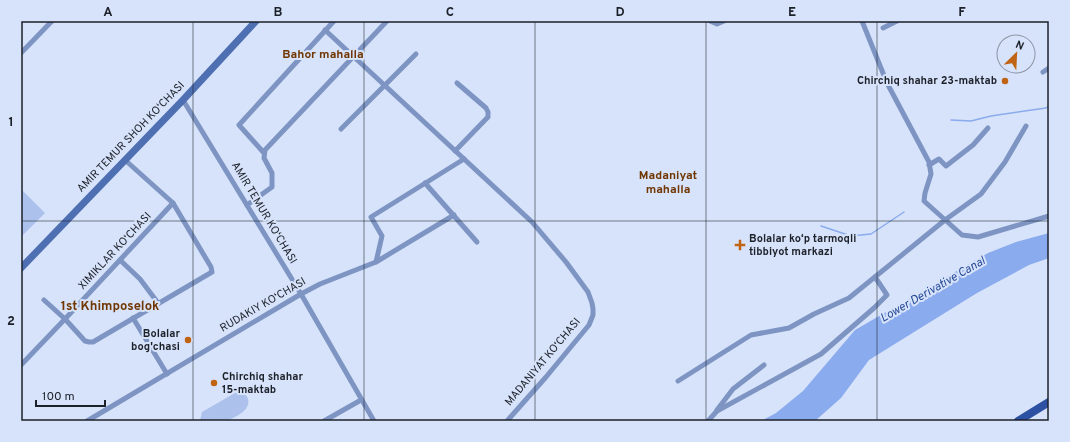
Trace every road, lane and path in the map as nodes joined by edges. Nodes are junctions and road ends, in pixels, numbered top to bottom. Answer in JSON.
{"nodes":[{"id":1,"x":52,"y":21,"type":"edge"},
{"id":2,"x":256,"y":21,"type":"edge"},
{"id":3,"x":334,"y":21,"type":"edge"},
{"id":4,"x":388,"y":21,"type":"edge"},
{"id":5,"x":710,"y":21,"type":"edge"},
{"id":6,"x":724,"y":21,"type":"edge"},
{"id":7,"x":862,"y":21,"type":"edge"},
{"id":8,"x":897,"y":21,"type":"edge"},
{"id":9,"x":883,"y":28,"type":"dead end"},
{"id":10,"x":325,"y":30,"type":"junction"},
{"id":11,"x":21,"y":53,"type":"edge"},
{"id":12,"x":416,"y":54,"type":"dead end"},
{"id":13,"x":354,"y":56,"type":"junction"},
{"id":14,"x":1049,"y":68,"type":"edge"},
{"id":15,"x":1043,"y":72,"type":"dead end"},
{"id":16,"x":457,"y":83,"type":"dead end"},
{"id":17,"x":385,"y":85,"type":"junction"},
{"id":18,"x":183,"y":100,"type":"junction"},
{"id":19,"x":1026,"y":126,"type":"dead end"},
{"id":20,"x":988,"y":128,"type":"dead end"},
{"id":21,"x":341,"y":129,"type":"dead end"},
{"id":22,"x":455,"y":151,"type":"junction"},
{"id":23,"x":264,"y":153,"type":"junction"},
{"id":24,"x":464,"y":159,"type":"junction"},
{"id":25,"x":125,"y":160,"type":"junction"},
{"id":26,"x":929,"y":165,"type":"junction"},
{"id":27,"x":425,"y":183,"type":"junction"},
{"id":28,"x":173,"y":203,"type":"junction"},
{"id":29,"x":247,"y":205,"type":"junction"},
{"id":30,"x":454,"y":215,"type":"junction"},
{"id":31,"x":1049,"y":216,"type":"edge"},
{"id":32,"x":945,"y":220,"type":"junction"},
{"id":33,"x":477,"y":242,"type":"dead end"},
{"id":34,"x":120,"y":260,"type":"junction"},
{"id":35,"x":376,"y":262,"type":"junction"},
{"id":36,"x":21,"y":268,"type":"edge"},
{"id":37,"x":875,"y":277,"type":"junction"},
{"id":38,"x":301,"y":294,"type":"junction"},
{"id":39,"x":44,"y":300,"type":"dead end"},
{"id":40,"x":158,"y":303,"type":"junction"},
{"id":41,"x":134,"y":318,"type":"junction"},
{"id":42,"x":65,"y":319,"type":"junction"},
{"id":43,"x":21,"y":365,"type":"edge"},
{"id":44,"x":764,"y":365,"type":"dead end"},
{"id":45,"x":167,"y":374,"type":"junction"},
{"id":46,"x":678,"y":381,"type":"dead end"},
{"id":47,"x":361,"y":400,"type":"junction"},
{"id":48,"x":1049,"y":402,"type":"edge"},
{"id":49,"x":1049,"y":408,"type":"edge"},
{"id":50,"x":717,"y":411,"type":"junction"},
{"id":51,"x":87,"y":421,"type":"edge"},
{"id":52,"x":324,"y":421,"type":"edge"},
{"id":53,"x":374,"y":421,"type":"edge"},
{"id":54,"x":507,"y":421,"type":"edge"},
{"id":55,"x":708,"y":421,"type":"edge"},
{"id":56,"x":1018,"y":421,"type":"edge"},
{"id":57,"x":1028,"y":421,"type":"edge"}],
"edges":[{"from":1,"to":11,"type":"street"},
{"from":2,"to":18,"type":"main road","name":"AMIR TEMUR SHOH KO‘CHASI"},
{"from":3,"to":10,"type":"street"},
{"from":4,"to":13,"type":"street"},
{"from":5,"to":6,"type":"street"},
{"from":7,"to":26,"type":"street"},
{"from":8,"to":9,"type":"street"},
{"from":10,"to":13,"type":"street"},
{"from":10,"to":23,"type":"street"},
{"from":12,"to":17,"type":"street"},
{"from":13,"to":17,"type":"street"},
{"from":13,"to":23,"type":"street"},
{"from":14,"to":15,"type":"street"},
{"from":16,"to":22,"type":"street"},
{"from":17,"to":21,"type":"street"},
{"from":17,"to":22,"type":"street"},
{"from":18,"to":25,"type":"main road","name":"AMIR TEMUR SHOH KO‘CHASI"},
{"from":18,"to":29,"type":"street","name":"AMIR TEMUR KO‘CHASI"},
{"from":19,"to":32,"type":"street"},
{"from":20,"to":26,"type":"street"},
{"from":22,"to":24,"type":"street"},
{"from":23,"to":29,"type":"street"},
{"from":24,"to":27,"type":"street"},
{"from":24,"to":54,"type":"street","name":"MADANIYAT KO‘CHASI"},
{"from":25,"to":28,"type":"street"},
{"from":25,"to":36,"type":"main road","name":"AMIR TEMUR SHOH KO‘CHASI"},
{"from":26,"to":32,"type":"street"},
{"from":27,"to":30,"type":"street"},
{"from":27,"to":35,"type":"street"},
{"from":28,"to":34,"type":"street","name":"XIMIKLAR KO‘CHASI"},
{"from":28,"to":40,"type":"street"},
{"from":29,"to":38,"type":"street","name":"AMIR TEMUR KO‘CHASI"},
{"from":30,"to":33,"type":"street"},
{"from":30,"to":35,"type":"street","name":"RUDAKIY KO‘CHASI"},
{"from":31,"to":32,"type":"street"},
{"from":32,"to":37,"type":"street"},
{"from":34,"to":40,"type":"street"},
{"from":34,"to":42,"type":"street","name":"XIMIKLAR KO‘CHASI"},
{"from":35,"to":38,"type":"street","name":"RUDAKIY KO‘CHASI"},
{"from":37,"to":46,"type":"street"},
{"from":37,"to":50,"type":"street"},
{"from":38,"to":45,"type":"street","name":"RUDAKIY KO‘CHASI"},
{"from":38,"to":47,"type":"street","name":"AMIR TEMUR KO‘CHASI"},
{"from":39,"to":42,"type":"street"},
{"from":40,"to":41,"type":"street"},
{"from":41,"to":42,"type":"street"},
{"from":41,"to":45,"type":"street"},
{"from":42,"to":43,"type":"street","name":"XIMIKLAR KO‘CHASI"},
{"from":44,"to":50,"type":"street"},
{"from":45,"to":51,"type":"street","name":"RUDAKIY KO‘CHASI"},
{"from":47,"to":52,"type":"street"},
{"from":47,"to":53,"type":"street","name":"AMIR TEMUR KO‘CHASI"},
{"from":48,"to":56,"type":"main road"},
{"from":49,"to":57,"type":"main road"},
{"from":50,"to":55,"type":"street"}]}
